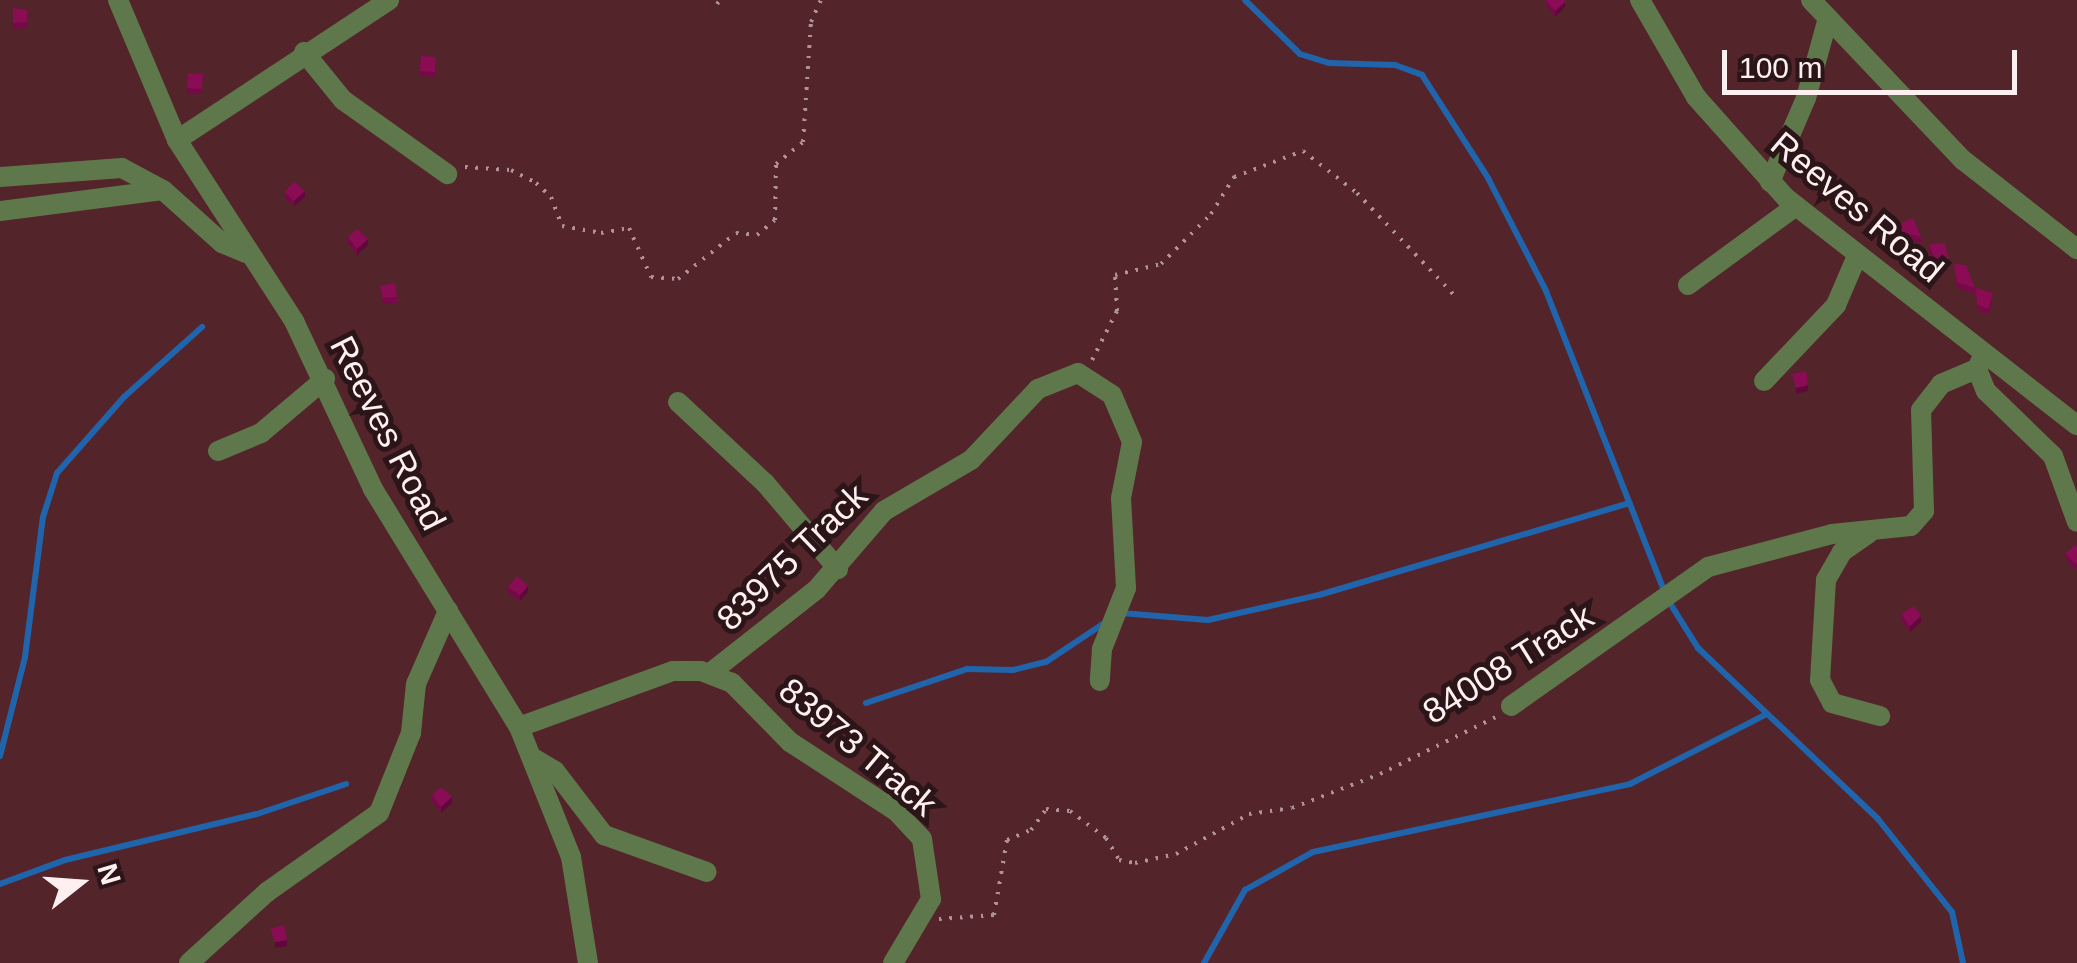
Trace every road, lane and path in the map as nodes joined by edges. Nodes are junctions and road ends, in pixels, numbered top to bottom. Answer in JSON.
{"nodes":[{"id":1,"x":118,"y":0,"type":"edge"},
{"id":2,"x":389,"y":0,"type":"edge"},
{"id":3,"x":821,"y":0,"type":"edge"},
{"id":4,"x":1640,"y":0,"type":"edge"},
{"id":5,"x":1811,"y":0,"type":"edge"},
{"id":6,"x":1828,"y":18,"type":"junction"},
{"id":7,"x":304,"y":52,"type":"junction"},
{"id":8,"x":177,"y":140,"type":"junction"},
{"id":9,"x":447,"y":174,"type":"joint"},
{"id":10,"x":0,"y":177,"type":"edge"},
{"id":11,"x":1770,"y":182,"type":"junction"},
{"id":12,"x":163,"y":190,"type":"junction"},
{"id":13,"x":1796,"y":206,"type":"junction"},
{"id":14,"x":0,"y":211,"type":"edge"},
{"id":15,"x":2077,"y":249,"type":"edge"},
{"id":16,"x":248,"y":254,"type":"junction"},
{"id":17,"x":1857,"y":256,"type":"junction"},
{"id":18,"x":1688,"y":284,"type":"dead end"},
{"id":19,"x":1457,"y":298,"type":"dead end"},
{"id":20,"x":1981,"y":360,"type":"junction"},
{"id":21,"x":1078,"y":374,"type":"junction"},
{"id":22,"x":325,"y":379,"type":"junction"},
{"id":23,"x":1764,"y":381,"type":"dead end"},
{"id":24,"x":678,"y":402,"type":"dead end"},
{"id":25,"x":2077,"y":425,"type":"edge"},
{"id":26,"x":218,"y":451,"type":"dead end"},
{"id":27,"x":2077,"y":522,"type":"edge"},
{"id":28,"x":1869,"y":533,"type":"junction"},
{"id":29,"x":838,"y":568,"type":"junction"},
{"id":30,"x":448,"y":611,"type":"junction"},
{"id":31,"x":710,"y":672,"type":"junction"},
{"id":32,"x":1100,"y":681,"type":"dead end"},
{"id":33,"x":1511,"y":706,"type":"joint"},
{"id":34,"x":1880,"y":716,"type":"dead end"},
{"id":35,"x":520,"y":728,"type":"junction"},
{"id":36,"x":535,"y":760,"type":"junction"},
{"id":37,"x":707,"y":872,"type":"dead end"},
{"id":38,"x":925,"y":917,"type":"junction"},
{"id":39,"x":188,"y":963,"type":"edge"},
{"id":40,"x":588,"y":963,"type":"edge"},
{"id":41,"x":893,"y":963,"type":"edge"}],
"edges":[{"from":1,"to":8,"type":"street","name":"Reeves Road"},
{"from":2,"to":7,"type":"street"},
{"from":3,"to":9,"type":"path"},
{"from":4,"to":11,"type":"street","name":"Reeves Road"},
{"from":5,"to":6,"type":"street"},
{"from":6,"to":11,"type":"street"},
{"from":6,"to":15,"type":"street"},
{"from":7,"to":8,"type":"street"},
{"from":7,"to":9,"type":"street"},
{"from":8,"to":16,"type":"street","name":"Reeves Road"},
{"from":10,"to":12,"type":"street"},
{"from":11,"to":13,"type":"street","name":"Reeves Road"},
{"from":12,"to":14,"type":"street"},
{"from":12,"to":16,"type":"street"},
{"from":13,"to":17,"type":"street","name":"Reeves Road"},
{"from":13,"to":18,"type":"street"},
{"from":16,"to":22,"type":"street","name":"Reeves Road"},
{"from":17,"to":20,"type":"street","name":"Reeves Road"},
{"from":17,"to":23,"type":"street"},
{"from":19,"to":21,"type":"path"},
{"from":20,"to":25,"type":"street","name":"Reeves Road"},
{"from":20,"to":27,"type":"street"},
{"from":20,"to":28,"type":"street","name":"84008 Track"},
{"from":21,"to":29,"type":"street","name":"83975 Track"},
{"from":21,"to":32,"type":"street"},
{"from":22,"to":26,"type":"street"},
{"from":22,"to":30,"type":"street","name":"Reeves Road"},
{"from":24,"to":29,"type":"street"},
{"from":28,"to":33,"type":"street","name":"84008 Track"},
{"from":28,"to":34,"type":"street"},
{"from":29,"to":31,"type":"street","name":"83975 Track"},
{"from":30,"to":35,"type":"street","name":"Reeves Road"},
{"from":30,"to":39,"type":"street"},
{"from":31,"to":35,"type":"street"},
{"from":31,"to":38,"type":"street","name":"83973 Track"},
{"from":33,"to":38,"type":"path","name":"84008 Track"},
{"from":35,"to":36,"type":"street","name":"Reeves Road"},
{"from":36,"to":37,"type":"street"},
{"from":36,"to":40,"type":"street","name":"Reeves Road"},
{"from":38,"to":41,"type":"street"}]}
